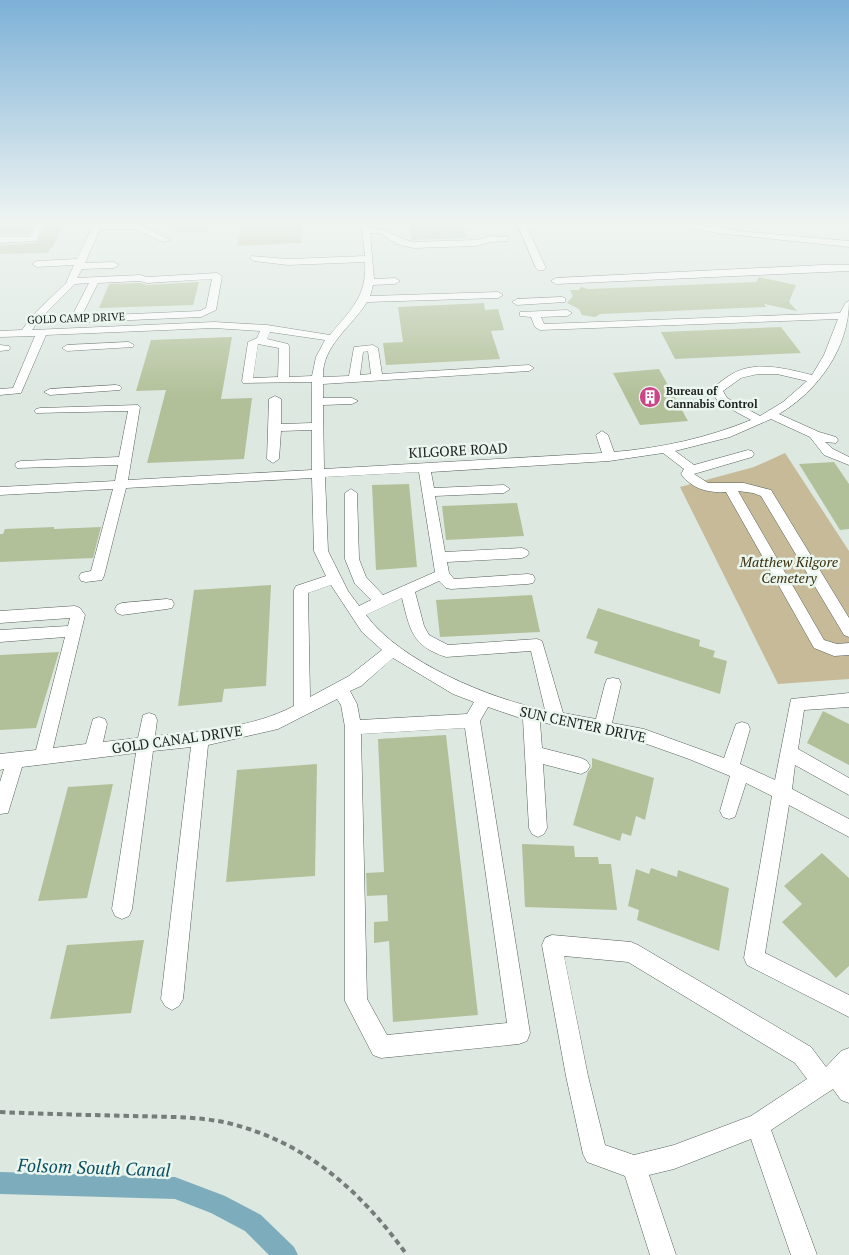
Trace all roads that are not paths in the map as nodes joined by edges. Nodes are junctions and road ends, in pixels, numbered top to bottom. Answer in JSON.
{"nodes":[{"id":1,"x":95,"y":280,"type":"junction"},
{"id":2,"x":108,"y":280,"type":"edge"},
{"id":3,"x":216,"y":280,"type":"edge"},
{"id":4,"x":661,"y":280,"type":"edge"},
{"id":5,"x":72,"y":281,"type":"joint"},
{"id":6,"x":395,"y":281,"type":"dead end"},
{"id":7,"x":369,"y":282,"type":"joint"},
{"id":8,"x":498,"y":295,"type":"dead end"},
{"id":9,"x":363,"y":299,"type":"junction"},
{"id":10,"x":562,"y":300,"type":"dead end"},
{"id":11,"x":849,"y":304,"type":"edge"},
{"id":12,"x":566,"y":313,"type":"dead end"},
{"id":13,"x":194,"y":314,"type":"junction"},
{"id":14,"x":523,"y":314,"type":"dead end"},
{"id":15,"x":535,"y":314,"type":"junction"},
{"id":16,"x":148,"y":316,"type":"junction"},
{"id":17,"x":844,"y":316,"type":"junction"},
{"id":18,"x":193,"y":326,"type":"junction"},
{"id":19,"x":145,"y":328,"type":"junction"},
{"id":20,"x":267,"y":328,"type":"junction"},
{"id":21,"x":106,"y":330,"type":"junction"},
{"id":22,"x":42,"y":332,"type":"junction"},
{"id":23,"x":25,"y":333,"type":"junction"},
{"id":24,"x":0,"y":334,"type":"edge"},
{"id":25,"x":332,"y":338,"type":"junction"},
{"id":26,"x":261,"y":341,"type":"junction"},
{"id":27,"x":129,"y":345,"type":"dead end"},
{"id":28,"x":67,"y":348,"type":"dead end"},
{"id":29,"x":99,"y":350,"type":"junction"},
{"id":30,"x":529,"y":368,"type":"dead end"},
{"id":31,"x":377,"y":377,"type":"junction"},
{"id":32,"x":354,"y":378,"type":"junction"},
{"id":33,"x":814,"y":379,"type":"junction"},
{"id":34,"x":283,"y":380,"type":"junction"},
{"id":35,"x":317,"y":380,"type":"junction"},
{"id":36,"x":116,"y":388,"type":"dead end"},
{"id":37,"x":0,"y":392,"type":"edge"},
{"id":38,"x":50,"y":392,"type":"dead end"},
{"id":39,"x":276,"y":399,"type":"dead end"},
{"id":40,"x":352,"y":400,"type":"dead end"},
{"id":41,"x":318,"y":402,"type":"junction"},
{"id":42,"x":40,"y":411,"type":"dead end"},
{"id":43,"x":772,"y":415,"type":"junction"},
{"id":44,"x":759,"y":420,"type":"junction"},
{"id":45,"x":319,"y":426,"type":"junction"},
{"id":46,"x":275,"y":428,"type":"junction"},
{"id":47,"x":602,"y":435,"type":"dead end"},
{"id":48,"x":815,"y":435,"type":"junction"},
{"id":49,"x":832,"y":440,"type":"dead end"},
{"id":50,"x":549,"y":448,"type":"dead end"},
{"id":51,"x":666,"y":450,"type":"junction"},
{"id":52,"x":748,"y":454,"type":"dead end"},
{"id":53,"x":609,"y":457,"type":"junction"},
{"id":54,"x":273,"y":459,"type":"dead end"},
{"id":55,"x":553,"y":460,"type":"junction"},
{"id":56,"x":125,"y":461,"type":"junction"},
{"id":57,"x":849,"y":461,"type":"edge"},
{"id":58,"x":21,"y":465,"type":"dead end"},
{"id":59,"x":40,"y":465,"type":"junction"},
{"id":60,"x":424,"y":467,"type":"junction"},
{"id":61,"x":692,"y":469,"type":"junction"},
{"id":62,"x":319,"y":472,"type":"junction"},
{"id":63,"x":121,"y":484,"type":"junction"},
{"id":64,"x":730,"y":488,"type":"junction"},
{"id":65,"x":30,"y":489,"type":"junction"},
{"id":66,"x":504,"y":489,"type":"dead end"},
{"id":67,"x":0,"y":490,"type":"edge"},
{"id":68,"x":428,"y":492,"type":"junction"},
{"id":69,"x":351,"y":493,"type":"dead end"},
{"id":70,"x":522,"y":553,"type":"dead end"},
{"id":71,"x":439,"y":557,"type":"junction"},
{"id":72,"x":441,"y":574,"type":"junction"},
{"id":73,"x":86,"y":577,"type":"dead end"},
{"id":74,"x":334,"y":579,"type":"junction"},
{"id":75,"x":528,"y":579,"type":"dead end"},
{"id":76,"x":407,"y":590,"type":"junction"},
{"id":77,"x":381,"y":602,"type":"junction"},
{"id":78,"x":167,"y":604,"type":"dead end"},
{"id":79,"x":122,"y":609,"type":"dead end"},
{"id":80,"x":356,"y":613,"type":"junction"},
{"id":81,"x":0,"y":617,"type":"edge"},
{"id":82,"x":73,"y":631,"type":"junction"},
{"id":83,"x":849,"y":631,"type":"edge"},
{"id":84,"x":0,"y":636,"type":"edge"},
{"id":85,"x":849,"y":649,"type":"edge"},
{"id":86,"x":392,"y":650,"type":"junction"},
{"id":87,"x":613,"y":684,"type":"dead end"},
{"id":88,"x":340,"y":690,"type":"junction"},
{"id":89,"x":485,"y":697,"type":"junction"},
{"id":90,"x":849,"y":700,"type":"edge"},
{"id":91,"x":302,"y":710,"type":"junction"},
{"id":92,"x":531,"y":713,"type":"junction"},
{"id":93,"x":556,"y":719,"type":"junction"},
{"id":94,"x":149,"y":720,"type":"dead end"},
{"id":95,"x":472,"y":722,"type":"junction"},
{"id":96,"x":98,"y":724,"type":"dead end"},
{"id":97,"x":603,"y":726,"type":"junction"},
{"id":98,"x":353,"y":727,"type":"junction"},
{"id":99,"x":742,"y":729,"type":"dead end"},
{"id":100,"x":200,"y":739,"type":"junction"},
{"id":101,"x":146,"y":745,"type":"junction"},
{"id":102,"x":93,"y":750,"type":"junction"},
{"id":103,"x":789,"y":753,"type":"junction"},
{"id":104,"x":534,"y":754,"type":"junction"},
{"id":105,"x":43,"y":756,"type":"junction"},
{"id":106,"x":7,"y":761,"type":"edge"},
{"id":107,"x":581,"y":766,"type":"dead end"},
{"id":108,"x":735,"y":770,"type":"junction"},
{"id":109,"x":849,"y":787,"type":"edge"},
{"id":110,"x":783,"y":793,"type":"junction"},
{"id":111,"x":2,"y":807,"type":"dead end"},
{"id":112,"x":729,"y":810,"type":"dead end"},
{"id":113,"x":538,"y":828,"type":"dead end"},
{"id":114,"x":849,"y":828,"type":"edge"},
{"id":115,"x":122,"y":910,"type":"dead end"},
{"id":116,"x":172,"y":998,"type":"dead end"},
{"id":117,"x":849,"y":1006,"type":"edge"},
{"id":118,"x":839,"y":1077,"type":"edge"},
{"id":119,"x":758,"y":1125,"type":"junction"},
{"id":120,"x":634,"y":1167,"type":"junction"},
{"id":121,"x":663,"y":1255,"type":"edge"},
{"id":122,"x":804,"y":1255,"type":"edge"}],
"edges":[{"from":1,"to":2,"type":"street"},
{"from":1,"to":5,"type":"street"},
{"from":1,"to":16,"type":"street"},
{"from":3,"to":13,"type":"street"},
{"from":4,"to":10,"type":"street"},
{"from":5,"to":23,"type":"street"},
{"from":6,"to":7,"type":"street"},
{"from":7,"to":9,"type":"street","name":"SUN CENTER DRIVE"},
{"from":8,"to":9,"type":"street"},
{"from":9,"to":25,"type":"street","name":"SUN CENTER DRIVE"},
{"from":11,"to":17,"type":"street","name":"KILGORE ROAD"},
{"from":12,"to":15,"type":"street"},
{"from":13,"to":16,"type":"street"},
{"from":13,"to":18,"type":"street"},
{"from":14,"to":15,"type":"street"},
{"from":15,"to":17,"type":"street"},
{"from":16,"to":19,"type":"street"},
{"from":17,"to":33,"type":"street","name":"KILGORE ROAD"},
{"from":18,"to":19,"type":"street","name":"GOLD CAMP DRIVE"},
{"from":18,"to":20,"type":"street","name":"GOLD CAMP DRIVE"},
{"from":19,"to":21,"type":"street","name":"GOLD CAMP DRIVE"},
{"from":20,"to":25,"type":"street","name":"GOLD CAMP DRIVE"},
{"from":20,"to":26,"type":"street"},
{"from":21,"to":22,"type":"street","name":"GOLD CAMP DRIVE"},
{"from":21,"to":29,"type":"street"},
{"from":22,"to":23,"type":"street","name":"GOLD CAMP DRIVE"},
{"from":22,"to":37,"type":"street"},
{"from":23,"to":24,"type":"street","name":"GOLD CAMP DRIVE"},
{"from":25,"to":35,"type":"street","name":"SUN CENTER DRIVE"},
{"from":26,"to":34,"type":"street"},
{"from":26,"to":34,"type":"street"},
{"from":27,"to":29,"type":"street"},
{"from":28,"to":29,"type":"street"},
{"from":30,"to":31,"type":"street"},
{"from":31,"to":32,"type":"street"},
{"from":31,"to":32,"type":"street"},
{"from":32,"to":35,"type":"street"},
{"from":33,"to":43,"type":"street","name":"KILGORE ROAD"},
{"from":33,"to":44,"type":"street"},
{"from":34,"to":35,"type":"street"},
{"from":35,"to":41,"type":"street","name":"SUN CENTER DRIVE"},
{"from":36,"to":38,"type":"street"},
{"from":39,"to":46,"type":"street"},
{"from":40,"to":41,"type":"street"},
{"from":41,"to":45,"type":"street","name":"SUN CENTER DRIVE"},
{"from":42,"to":56,"type":"street"},
{"from":43,"to":44,"type":"street","name":"KILGORE ROAD"},
{"from":43,"to":48,"type":"street"},
{"from":44,"to":51,"type":"street","name":"KILGORE ROAD"},
{"from":45,"to":46,"type":"street"},
{"from":45,"to":62,"type":"street","name":"SUN CENTER DRIVE"},
{"from":46,"to":54,"type":"street"},
{"from":47,"to":53,"type":"street"},
{"from":48,"to":49,"type":"street"},
{"from":48,"to":57,"type":"street"},
{"from":50,"to":55,"type":"street"},
{"from":51,"to":53,"type":"street","name":"KILGORE ROAD"},
{"from":51,"to":61,"type":"street"},
{"from":52,"to":61,"type":"street"},
{"from":53,"to":55,"type":"street","name":"KILGORE ROAD"},
{"from":55,"to":60,"type":"street","name":"KILGORE ROAD"},
{"from":56,"to":59,"type":"street"},
{"from":56,"to":63,"type":"street"},
{"from":58,"to":59,"type":"street"},
{"from":59,"to":65,"type":"street"},
{"from":60,"to":62,"type":"street","name":"KILGORE ROAD"},
{"from":60,"to":68,"type":"street"},
{"from":61,"to":64,"type":"street"},
{"from":62,"to":63,"type":"street","name":"KILGORE ROAD"},
{"from":62,"to":74,"type":"street","name":"SUN CENTER DRIVE"},
{"from":63,"to":65,"type":"street","name":"KILGORE ROAD"},
{"from":63,"to":73,"type":"street"},
{"from":64,"to":83,"type":"street"},
{"from":64,"to":85,"type":"street"},
{"from":65,"to":67,"type":"street","name":"KILGORE ROAD"},
{"from":66,"to":68,"type":"street"},
{"from":68,"to":71,"type":"street"},
{"from":69,"to":77,"type":"street"},
{"from":70,"to":71,"type":"street"},
{"from":71,"to":72,"type":"street"},
{"from":72,"to":75,"type":"street"},
{"from":72,"to":76,"type":"street"},
{"from":74,"to":80,"type":"street","name":"SUN CENTER DRIVE"},
{"from":74,"to":91,"type":"street"},
{"from":76,"to":77,"type":"street"},
{"from":76,"to":93,"type":"street"},
{"from":77,"to":80,"type":"street"},
{"from":78,"to":79,"type":"street"},
{"from":80,"to":86,"type":"street","name":"SUN CENTER DRIVE"},
{"from":81,"to":82,"type":"street"},
{"from":82,"to":84,"type":"street"},
{"from":82,"to":105,"type":"street"},
{"from":86,"to":88,"type":"street","name":"GOLD CANAL DRIVE"},
{"from":86,"to":89,"type":"street","name":"SUN CENTER DRIVE"},
{"from":87,"to":97,"type":"street"},
{"from":88,"to":91,"type":"street","name":"GOLD CANAL DRIVE"},
{"from":88,"to":98,"type":"street"},
{"from":89,"to":92,"type":"street","name":"SUN CENTER DRIVE"},
{"from":89,"to":95,"type":"street"},
{"from":90,"to":103,"type":"street"},
{"from":91,"to":100,"type":"street","name":"GOLD CANAL DRIVE"},
{"from":92,"to":93,"type":"street","name":"SUN CENTER DRIVE"},
{"from":92,"to":104,"type":"street"},
{"from":93,"to":97,"type":"street","name":"SUN CENTER DRIVE"},
{"from":94,"to":101,"type":"street"},
{"from":95,"to":98,"type":"street"},
{"from":95,"to":98,"type":"street"},
{"from":96,"to":102,"type":"street"},
{"from":97,"to":108,"type":"street","name":"SUN CENTER DRIVE"},
{"from":99,"to":108,"type":"street"},
{"from":100,"to":101,"type":"street","name":"GOLD CANAL DRIVE"},
{"from":100,"to":116,"type":"street"},
{"from":101,"to":102,"type":"street","name":"GOLD CANAL DRIVE"},
{"from":101,"to":115,"type":"street"},
{"from":102,"to":105,"type":"street","name":"GOLD CANAL DRIVE"},
{"from":103,"to":109,"type":"street"},
{"from":103,"to":110,"type":"street"},
{"from":104,"to":107,"type":"street"},
{"from":104,"to":113,"type":"street"},
{"from":105,"to":106,"type":"street","name":"GOLD CANAL DRIVE"},
{"from":106,"to":111,"type":"street"},
{"from":108,"to":110,"type":"street","name":"SUN CENTER DRIVE"},
{"from":108,"to":112,"type":"street"},
{"from":110,"to":114,"type":"street","name":"SUN CENTER DRIVE"},
{"from":110,"to":117,"type":"street"},
{"from":118,"to":119,"type":"street"},
{"from":118,"to":120,"type":"street"},
{"from":119,"to":120,"type":"street"},
{"from":119,"to":122,"type":"street"},
{"from":120,"to":121,"type":"street"}]}
